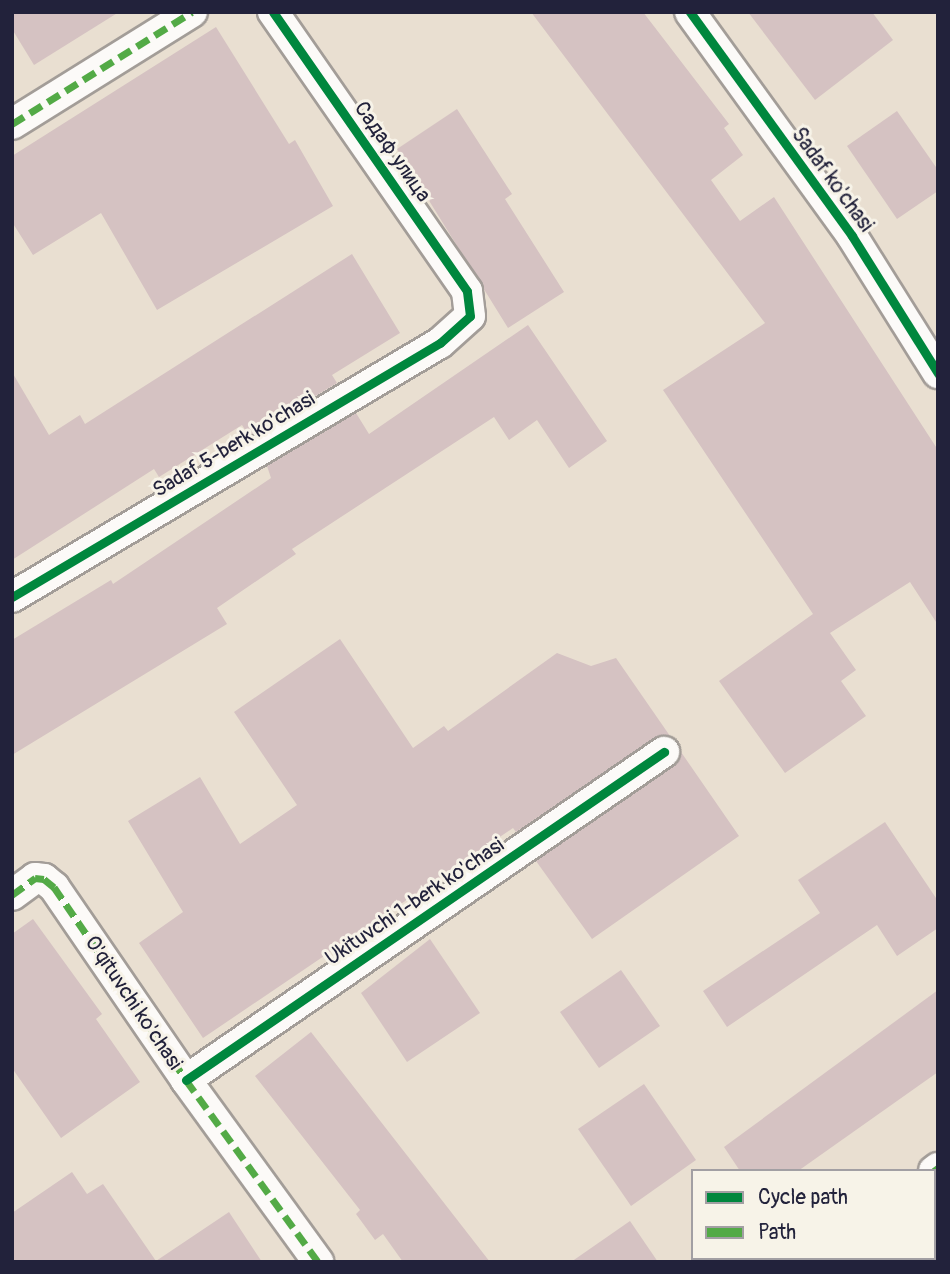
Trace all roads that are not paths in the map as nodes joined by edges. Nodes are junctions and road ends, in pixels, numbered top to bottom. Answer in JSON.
{"nodes":[{"id":1,"x":192,"y":12,"type":"edge"},
{"id":2,"x":273,"y":12,"type":"edge"},
{"id":3,"x":690,"y":12,"type":"edge"},
{"id":4,"x":12,"y":124,"type":"edge"},
{"id":5,"x":470,"y":316,"type":"joint"},
{"id":6,"x":938,"y":373,"type":"edge"},
{"id":7,"x":12,"y":597,"type":"edge"},
{"id":8,"x":664,"y":752,"type":"dead end"},
{"id":9,"x":12,"y":895,"type":"edge"},
{"id":10,"x":186,"y":1080,"type":"junction"},
{"id":11,"x":318,"y":1262,"type":"edge"}],
"edges":[{"from":1,"to":4,"type":"street"},
{"from":2,"to":5,"type":"street","name":"Садаф улица"},
{"from":3,"to":6,"type":"street","name":"Sadaf ko'chasi"},
{"from":5,"to":7,"type":"street","name":"Sadaf 5-berk ko'chasi"},
{"from":8,"to":10,"type":"street","name":"Ukituvchi 1-berk ko'chasi"},
{"from":9,"to":10,"type":"street","name":"O'qituvchi ko'chasi"},
{"from":10,"to":11,"type":"street","name":"O'qituvchi ko'chasi"}]}
